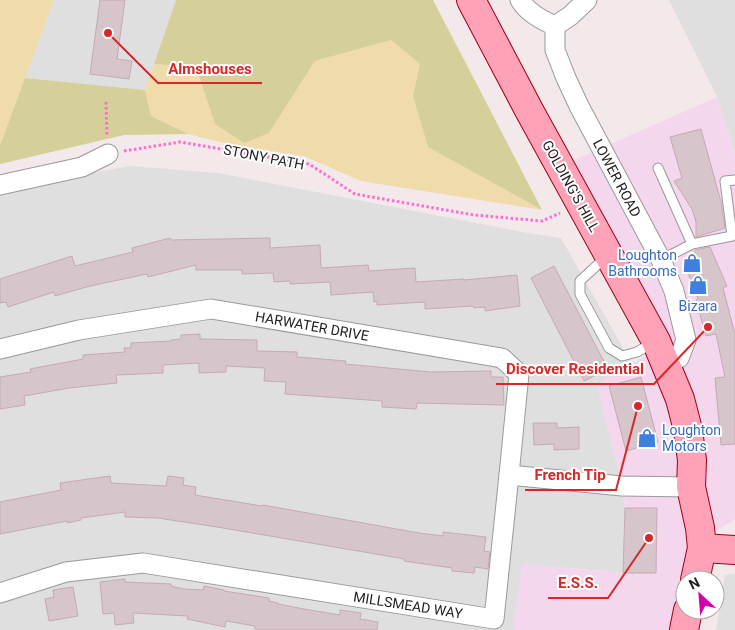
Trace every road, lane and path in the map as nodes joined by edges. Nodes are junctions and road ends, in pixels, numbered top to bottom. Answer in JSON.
{"nodes":[{"id":1,"x":471,"y":0,"type":"edge"},
{"id":2,"x":520,"y":0,"type":"edge"},
{"id":3,"x":587,"y":0,"type":"edge"},
{"id":4,"x":555,"y":26,"type":"junction"},
{"id":5,"x":106,"y":102,"type":"dead end"},
{"id":6,"x":108,"y":154,"type":"junction"},
{"id":7,"x":658,"y":168,"type":"dead end"},
{"id":8,"x":735,"y":180,"type":"edge"},
{"id":9,"x":0,"y":185,"type":"edge"},
{"id":10,"x":581,"y":204,"type":"junction"},
{"id":11,"x":692,"y":244,"type":"junction"},
{"id":12,"x":609,"y":254,"type":"junction"},
{"id":13,"x":661,"y":260,"type":"junction"},
{"id":14,"x":0,"y":349,"type":"edge"},
{"id":15,"x":661,"y":352,"type":"junction"},
{"id":16,"x":509,"y":475,"type":"junction"},
{"id":17,"x":691,"y":487,"type":"junction"},
{"id":18,"x":702,"y":548,"type":"junction"},
{"id":19,"x":735,"y":550,"type":"edge"},
{"id":20,"x":697,"y":570,"type":"edge"},
{"id":21,"x":0,"y":593,"type":"edge"}],
"edges":[{"from":1,"to":10,"type":"main road","name":"GOLDING'S HILL"},
{"from":2,"to":4,"type":"street"},
{"from":3,"to":4,"type":"street"},
{"from":4,"to":13,"type":"street","name":"LOWER ROAD"},
{"from":5,"to":6,"type":"path"},
{"from":6,"to":9,"type":"street"},
{"from":6,"to":10,"type":"path","name":"STONY PATH"},
{"from":7,"to":11,"type":"lane"},
{"from":8,"to":11,"type":"lane"},
{"from":10,"to":12,"type":"main road","name":"GOLDING'S HILL"},
{"from":11,"to":13,"type":"lane"},
{"from":12,"to":15,"type":"main road","name":"GOLDING'S HILL"},
{"from":12,"to":15,"type":"lane"},
{"from":13,"to":15,"type":"street","name":"LOWER ROAD"},
{"from":14,"to":16,"type":"street","name":"HARWATER DRIVE"},
{"from":15,"to":17,"type":"main road","name":"GOLDING'S HILL"},
{"from":16,"to":17,"type":"street"},
{"from":16,"to":21,"type":"street","name":"MILLSMEAD WAY"},
{"from":17,"to":18,"type":"main road","name":"GOLDING'S HILL"},
{"from":18,"to":19,"type":"main road"},
{"from":18,"to":20,"type":"main road","name":"GOLDING'S HILL"}]}
